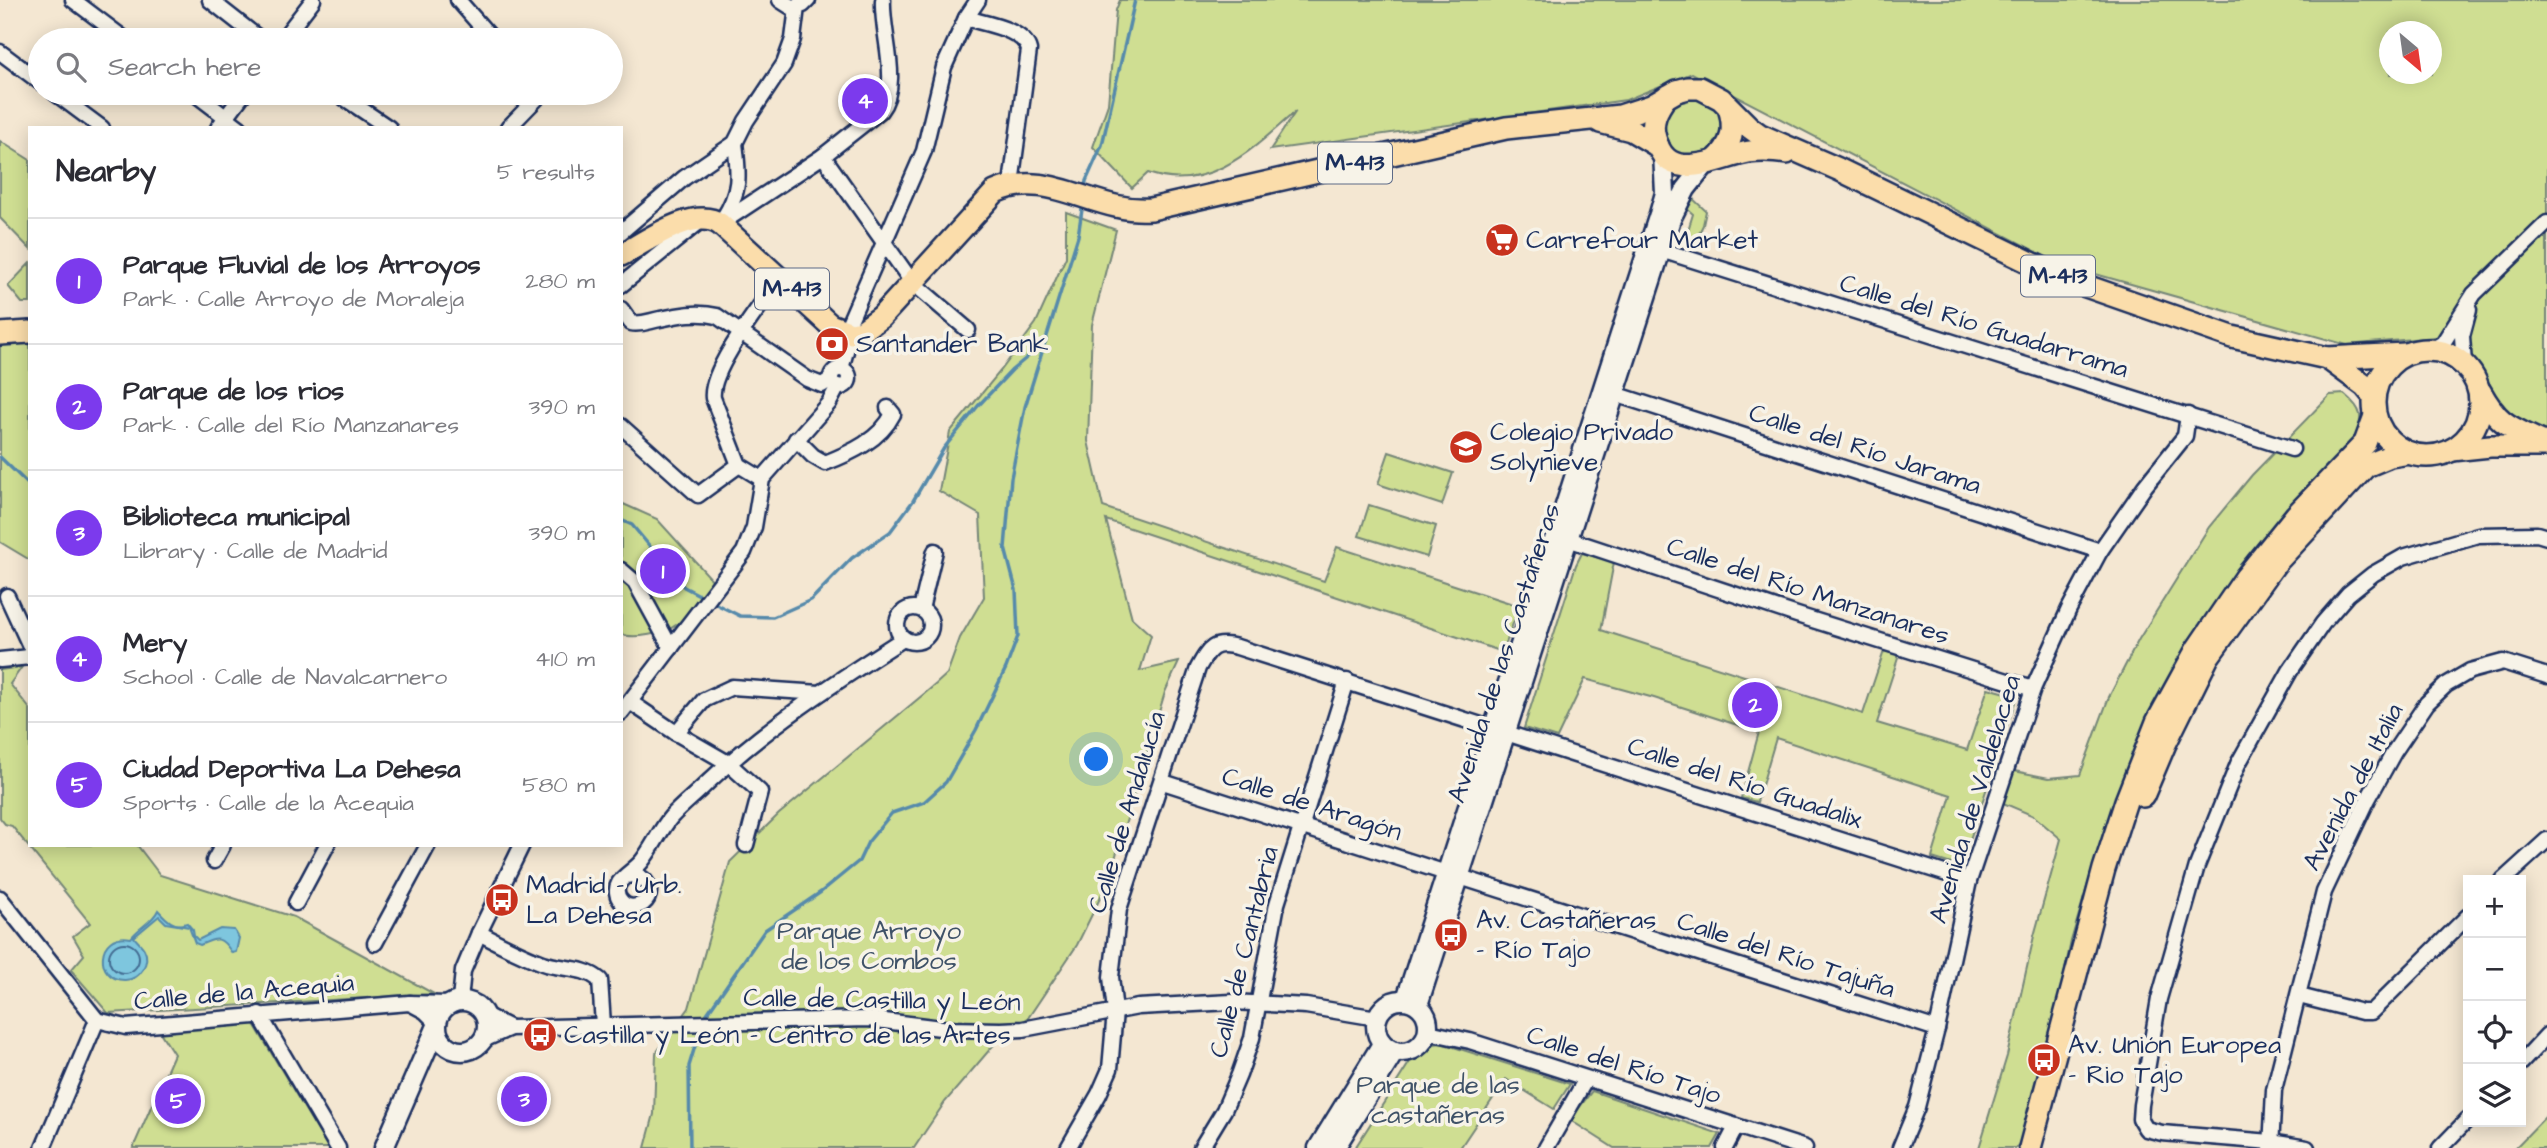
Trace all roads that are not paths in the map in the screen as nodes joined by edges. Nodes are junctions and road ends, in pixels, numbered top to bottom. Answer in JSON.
{"nodes":[{"id":1,"x":73,"y":0,"type":"edge"},
{"id":2,"x":211,"y":0,"type":"edge"},
{"id":3,"x":313,"y":0,"type":"edge"},
{"id":4,"x":458,"y":0,"type":"edge"},
{"id":5,"x":780,"y":0,"type":"edge"},
{"id":6,"x":883,"y":0,"type":"edge"},
{"id":7,"x":978,"y":0,"type":"edge"},
{"id":8,"x":802,"y":3,"type":"edge"},
{"id":9,"x":966,"y":18,"type":"junction"},
{"id":10,"x":110,"y":28,"type":"edge"},
{"id":11,"x":246,"y":28,"type":"edge"},
{"id":12,"x":291,"y":28,"type":"edge"},
{"id":13,"x":483,"y":28,"type":"edge"},
{"id":14,"x":0,"y":52,"type":"edge"},
{"id":15,"x":28,"y":73,"type":"edge"},
{"id":16,"x":1667,"y":97,"type":"junction"},
{"id":17,"x":71,"y":105,"type":"edge"},
{"id":18,"x":206,"y":105,"type":"edge"},
{"id":19,"x":235,"y":105,"type":"edge"},
{"id":20,"x":355,"y":105,"type":"edge"},
{"id":21,"x":531,"y":105,"type":"edge"},
{"id":22,"x":1729,"y":108,"type":"junction"},
{"id":23,"x":1591,"y":120,"type":"junction"},
{"id":24,"x":222,"y":122,"type":"edge"},
{"id":25,"x":99,"y":126,"type":"edge"},
{"id":26,"x":386,"y":126,"type":"edge"},
{"id":27,"x":510,"y":126,"type":"edge"},
{"id":28,"x":735,"y":144,"type":"junction"},
{"id":29,"x":1660,"y":150,"type":"junction"},
{"id":30,"x":1803,"y":155,"type":"junction"},
{"id":31,"x":823,"y":156,"type":"junction"},
{"id":32,"x":1711,"y":162,"type":"junction"},
{"id":33,"x":1011,"y":184,"type":"junction"},
{"id":34,"x":712,"y":221,"type":"junction"},
{"id":35,"x":2547,"y":223,"type":"edge"},
{"id":36,"x":623,"y":230,"type":"edge"},
{"id":37,"x":884,"y":243,"type":"junction"},
{"id":38,"x":1661,"y":250,"type":"junction"},
{"id":39,"x":623,"y":254,"type":"edge"},
{"id":40,"x":780,"y":278,"type":"junction"},
{"id":41,"x":912,"y":282,"type":"junction"},
{"id":42,"x":623,"y":284,"type":"edge"},
{"id":43,"x":2474,"y":294,"type":"junction"},
{"id":44,"x":623,"y":312,"type":"edge"},
{"id":45,"x":856,"y":330,"type":"junction"},
{"id":46,"x":968,"y":330,"type":"dead end"},
{"id":47,"x":28,"y":331,"type":"edge"},
{"id":48,"x":0,"y":334,"type":"edge"},
{"id":49,"x":741,"y":334,"type":"junction"},
{"id":50,"x":2431,"y":350,"type":"junction"},
{"id":51,"x":2405,"y":354,"type":"junction"},
{"id":52,"x":2327,"y":358,"type":"junction"},
{"id":53,"x":2464,"y":364,"type":"junction"},
{"id":54,"x":837,"y":378,"type":"junction"},
{"id":55,"x":2479,"y":390,"type":"junction"},
{"id":56,"x":1615,"y":394,"type":"junction"},
{"id":57,"x":2374,"y":407,"type":"junction"},
{"id":58,"x":888,"y":408,"type":"dead end"},
{"id":59,"x":2188,"y":415,"type":"junction"},
{"id":60,"x":623,"y":428,"type":"edge"},
{"id":61,"x":796,"y":439,"type":"junction"},
{"id":62,"x":2547,"y":445,"type":"edge"},
{"id":63,"x":2292,"y":449,"type":"dead end"},
{"id":64,"x":2452,"y":450,"type":"junction"},
{"id":65,"x":2410,"y":453,"type":"junction"},
{"id":66,"x":739,"y":465,"type":"junction"},
{"id":67,"x":762,"y":479,"type":"junction"},
{"id":68,"x":2547,"y":537,"type":"edge"},
{"id":69,"x":1568,"y":539,"type":"junction"},
{"id":70,"x":935,"y":551,"type":"dead end"},
{"id":71,"x":2100,"y":551,"type":"junction"},
{"id":72,"x":623,"y":572,"type":"edge"},
{"id":73,"x":6,"y":596,"type":"dead end"},
{"id":74,"x":921,"y":608,"type":"junction"},
{"id":75,"x":903,"y":639,"type":"junction"},
{"id":76,"x":28,"y":642,"type":"edge"},
{"id":77,"x":671,"y":648,"type":"junction"},
{"id":78,"x":1207,"y":652,"type":"joint"},
{"id":79,"x":28,"y":657,"type":"edge"},
{"id":80,"x":0,"y":660,"type":"edge"},
{"id":81,"x":2547,"y":676,"type":"edge"},
{"id":82,"x":1347,"y":681,"type":"junction"},
{"id":83,"x":2032,"y":689,"type":"junction"},
{"id":84,"x":820,"y":693,"type":"junction"},
{"id":85,"x":626,"y":707,"type":"edge"},
{"id":86,"x":1500,"y":729,"type":"junction"},
{"id":87,"x":676,"y":733,"type":"junction"},
{"id":88,"x":728,"y":763,"type":"junction"},
{"id":89,"x":1163,"y":782,"type":"junction"},
{"id":90,"x":1301,"y":826,"type":"junction"},
{"id":91,"x":2547,"y":840,"type":"edge"},
{"id":92,"x":746,"y":845,"type":"dead end"},
{"id":93,"x":221,"y":847,"type":"edge"},
{"id":94,"x":326,"y":847,"type":"edge"},
{"id":95,"x":427,"y":847,"type":"edge"},
{"id":96,"x":521,"y":847,"type":"edge"},
{"id":97,"x":649,"y":851,"type":"junction"},
{"id":98,"x":214,"y":861,"type":"dead end"},
{"id":99,"x":1453,"y":875,"type":"junction"},
{"id":100,"x":2508,"y":875,"type":"edge"},
{"id":101,"x":626,"y":876,"type":"junction"},
{"id":102,"x":1969,"y":881,"type":"junction"},
{"id":103,"x":649,"y":886,"type":"junction"},
{"id":104,"x":0,"y":898,"type":"edge"},
{"id":105,"x":296,"y":903,"type":"dead end"},
{"id":106,"x":2463,"y":921,"type":"edge"},
{"id":107,"x":479,"y":933,"type":"junction"},
{"id":108,"x":375,"y":943,"type":"dead end"},
{"id":109,"x":2299,"y":996,"type":"junction"},
{"id":110,"x":454,"y":1002,"type":"junction"},
{"id":111,"x":1258,"y":1002,"type":"junction"},
{"id":112,"x":1412,"y":1002,"type":"junction"},
{"id":113,"x":409,"y":1003,"type":"junction"},
{"id":114,"x":1115,"y":1011,"type":"junction"},
{"id":115,"x":258,"y":1014,"type":"junction"},
{"id":116,"x":485,"y":1016,"type":"junction"},
{"id":117,"x":1377,"y":1018,"type":"junction"},
{"id":118,"x":97,"y":1020,"type":"junction"},
{"id":119,"x":437,"y":1025,"type":"junction"},
{"id":120,"x":603,"y":1025,"type":"junction"},
{"id":121,"x":510,"y":1028,"type":"junction"},
{"id":122,"x":1937,"y":1029,"type":"junction"},
{"id":123,"x":1428,"y":1032,"type":"junction"},
{"id":124,"x":2547,"y":1035,"type":"edge"},
{"id":125,"x":483,"y":1040,"type":"junction"},
{"id":126,"x":1388,"y":1047,"type":"junction"},
{"id":127,"x":452,"y":1049,"type":"junction"},
{"id":128,"x":2526,"y":1058,"type":"edge"},
{"id":129,"x":416,"y":1072,"type":"junction"},
{"id":130,"x":1586,"y":1079,"type":"junction"},
{"id":131,"x":2463,"y":1124,"type":"edge"},
{"id":132,"x":1736,"y":1127,"type":"junction"},
{"id":133,"x":2271,"y":1145,"type":"edge"},
{"id":134,"x":43,"y":1148,"type":"edge"},
{"id":135,"x":338,"y":1148,"type":"edge"},
{"id":136,"x":384,"y":1148,"type":"edge"},
{"id":137,"x":1068,"y":1148,"type":"edge"},
{"id":138,"x":1200,"y":1148,"type":"edge"},
{"id":139,"x":1318,"y":1148,"type":"edge"},
{"id":140,"x":1335,"y":1148,"type":"edge"},
{"id":141,"x":1546,"y":1148,"type":"edge"},
{"id":142,"x":1725,"y":1148,"type":"edge"},
{"id":143,"x":1805,"y":1148,"type":"edge"},
{"id":144,"x":1900,"y":1148,"type":"edge"},
{"id":145,"x":2030,"y":1148,"type":"edge"},
{"id":146,"x":2044,"y":1148,"type":"edge"},
{"id":147,"x":2307,"y":1148,"type":"edge"},
{"id":148,"x":2441,"y":1148,"type":"edge"}],
"edges":[{"from":1,"to":10,"type":"street"},
{"from":2,"to":11,"type":"street"},
{"from":3,"to":12,"type":"street"},
{"from":4,"to":13,"type":"street"},
{"from":5,"to":8,"type":"street"},
{"from":6,"to":31,"type":"street"},
{"from":7,"to":9,"type":"street"},
{"from":8,"to":28,"type":"street"},
{"from":9,"to":33,"type":"street"},
{"from":9,"to":37,"type":"street"},
{"from":14,"to":15,"type":"street"},
{"from":16,"to":22,"type":"main road","number":"M-413"},
{"from":16,"to":23,"type":"main road","number":"M-413"},
{"from":16,"to":29,"type":"main road"},
{"from":17,"to":25,"type":"street"},
{"from":18,"to":24,"type":"street"},
{"from":19,"to":24,"type":"street"},
{"from":20,"to":26,"type":"street"},
{"from":21,"to":27,"type":"street"},
{"from":22,"to":30,"type":"main road","number":"M-413"},
{"from":22,"to":32,"type":"main road"},
{"from":23,"to":29,"type":"main road","number":"M-413"},
{"from":23,"to":33,"type":"main road","number":"M-413"},
{"from":28,"to":34,"type":"street"},
{"from":28,"to":36,"type":"street"},
{"from":29,"to":32,"type":"main road","number":"M-413"},
{"from":29,"to":86,"type":"street","name":"Avenida de las Castañeras"},
{"from":30,"to":32,"type":"main road","number":"M-413"},
{"from":30,"to":52,"type":"main road","number":"M-413"},
{"from":31,"to":34,"type":"street"},
{"from":31,"to":37,"type":"street"},
{"from":32,"to":38,"type":"street","name":"Avenida de las Castañeras"},
{"from":33,"to":41,"type":"main road"},
{"from":34,"to":39,"type":"main road"},
{"from":34,"to":40,"type":"main road","number":"M-413"},
{"from":34,"to":42,"type":"street"},
{"from":35,"to":43,"type":"street"},
{"from":37,"to":41,"type":"street"},
{"from":37,"to":45,"type":"street"},
{"from":38,"to":56,"type":"street","name":"Avenida de las Castañeras"},
{"from":38,"to":59,"type":"street","name":"Calle del Río Guadarrama"},
{"from":40,"to":45,"type":"main road","number":"M-413"},
{"from":40,"to":49,"type":"street"},
{"from":41,"to":45,"type":"main road"},
{"from":41,"to":46,"type":"street"},
{"from":43,"to":50,"type":"street"},
{"from":43,"to":53,"type":"street"},
{"from":44,"to":49,"type":"street"},
{"from":45,"to":54,"type":"street"},
{"from":47,"to":48,"type":"main road"},
{"from":49,"to":54,"type":"street"},
{"from":49,"to":66,"type":"street"},
{"from":50,"to":51,"type":"main road","number":"M-413"},
{"from":50,"to":53,"type":"main road"},
{"from":51,"to":52,"type":"main road","number":"M-413"},
{"from":51,"to":57,"type":"main road"},
{"from":52,"to":57,"type":"main road","number":"M-413"},
{"from":53,"to":55,"type":"main road"},
{"from":54,"to":61,"type":"street"},
{"from":55,"to":62,"type":"main road"},
{"from":55,"to":64,"type":"main road"},
{"from":56,"to":69,"type":"street","name":"Avenida de las Castañeras"},
{"from":56,"to":71,"type":"street","name":"Calle del Río Jarama"},
{"from":57,"to":65,"type":"main road","number":"M-413"},
{"from":57,"to":145,"type":"main road"},
{"from":58,"to":61,"type":"street"},
{"from":59,"to":63,"type":"street","name":"Calle del Río Guadarrama"},
{"from":59,"to":71,"type":"street","name":"Avenida de Valdelacea"},
{"from":60,"to":66,"type":"street"},
{"from":61,"to":67,"type":"street"},
{"from":62,"to":64,"type":"main road"},
{"from":64,"to":65,"type":"main road"},
{"from":65,"to":146,"type":"main road"},
{"from":66,"to":67,"type":"street"},
{"from":67,"to":77,"type":"street"},
{"from":68,"to":133,"type":"street"},
{"from":69,"to":83,"type":"street","name":"Calle del Río Manzanares"},
{"from":69,"to":86,"type":"street","name":"Avenida de las Castañeras"},
{"from":70,"to":74,"type":"street"},
{"from":71,"to":83,"type":"street","name":"Avenida de Valdelacea"},
{"from":72,"to":77,"type":"street"},
{"from":73,"to":76,"type":"street"},
{"from":74,"to":75,"type":"street"},
{"from":74,"to":75,"type":"street"},
{"from":75,"to":84,"type":"street"},
{"from":77,"to":85,"type":"street"},
{"from":78,"to":82,"type":"street","name":"Calle del Río Guadalix"},
{"from":78,"to":89,"type":"street","name":"Calle de Andalucía"},
{"from":79,"to":80,"type":"street"},
{"from":81,"to":109,"type":"street","name":"Avenida de Italia"},
{"from":82,"to":86,"type":"street","name":"Calle del Río Guadalix"},
{"from":82,"to":90,"type":"street","name":"Calle de Cantabria"},
{"from":83,"to":102,"type":"street","name":"Avenida de Valdelacea"},
{"from":84,"to":87,"type":"street"},
{"from":84,"to":88,"type":"street"},
{"from":85,"to":87,"type":"street"},
{"from":86,"to":99,"type":"street","name":"Avenida de las Castañeras"},
{"from":86,"to":102,"type":"street","name":"Calle del Río Guadalix"},
{"from":87,"to":88,"type":"street"},
{"from":88,"to":92,"type":"street"},
{"from":88,"to":97,"type":"street"},
{"from":89,"to":90,"type":"street","name":"Calle de Aragón"},
{"from":89,"to":114,"type":"street","name":"Calle de Andalucía"},
{"from":90,"to":99,"type":"street","name":"Calle de Aragón"},
{"from":90,"to":111,"type":"street","name":"Calle de Cantabria"},
{"from":91,"to":100,"type":"street"},
{"from":93,"to":98,"type":"street"},
{"from":94,"to":105,"type":"street"},
{"from":95,"to":108,"type":"street"},
{"from":96,"to":107,"type":"street"},
{"from":97,"to":101,"type":"street"},
{"from":97,"to":103,"type":"street"},
{"from":99,"to":112,"type":"street","name":"Avenida de las Castañeras"},
{"from":99,"to":122,"type":"street","name":"Calle del Río Tajuña"},
{"from":101,"to":103,"type":"street"},
{"from":101,"to":103,"type":"street"},
{"from":102,"to":122,"type":"street","name":"Avenida de Valdelacea"},
{"from":104,"to":118,"type":"street"},
{"from":106,"to":109,"type":"street"},
{"from":107,"to":110,"type":"street"},
{"from":107,"to":120,"type":"street"},
{"from":109,"to":133,"type":"street","name":"Avenida de Italia"},
{"from":110,"to":113,"type":"street","name":"Calle de la Acequia"},
{"from":110,"to":116,"type":"street"},
{"from":110,"to":119,"type":"street"},
{"from":111,"to":114,"type":"street","name":"Calle de Castilla y León"},
{"from":111,"to":117,"type":"street","name":"Calle de Castilla y León"},
{"from":111,"to":138,"type":"street","name":"Calle de Cantabria"},
{"from":112,"to":117,"type":"street"},
{"from":112,"to":123,"type":"street"},
{"from":113,"to":115,"type":"street","name":"Calle de la Acequia"},
{"from":113,"to":119,"type":"street"},
{"from":114,"to":120,"type":"street","name":"Calle de Castilla y León"},
{"from":114,"to":137,"type":"street","name":"Calle de Andalucía"},
{"from":115,"to":118,"type":"street","name":"Calle de la Acequia"},
{"from":115,"to":135,"type":"street"},
{"from":116,"to":121,"type":"street","name":"Calle de Castilla y León"},
{"from":116,"to":125,"type":"street"},
{"from":117,"to":126,"type":"street"},
{"from":118,"to":134,"type":"street","name":"Calle de la Acequia"},
{"from":119,"to":127,"type":"street"},
{"from":119,"to":129,"type":"street"},
{"from":120,"to":121,"type":"street","name":"Calle de Castilla y León"},
{"from":121,"to":125,"type":"street","name":"Calle de Castilla y León"},
{"from":122,"to":144,"type":"street","name":"Avenida de Valdelacea"},
{"from":123,"to":126,"type":"street"},
{"from":123,"to":130,"type":"street","name":"Calle del Río Tajo"},
{"from":124,"to":128,"type":"street"},
{"from":125,"to":127,"type":"street"},
{"from":126,"to":139,"type":"street"},
{"from":126,"to":140,"type":"street"},
{"from":127,"to":129,"type":"street"},
{"from":129,"to":136,"type":"street"},
{"from":130,"to":132,"type":"street","name":"Calle del Río Tajo"},
{"from":130,"to":141,"type":"street"},
{"from":131,"to":148,"type":"street"},
{"from":132,"to":142,"type":"street"},
{"from":132,"to":143,"type":"street","name":"Calle del Río Tajo"},
{"from":133,"to":147,"type":"street"}]}
